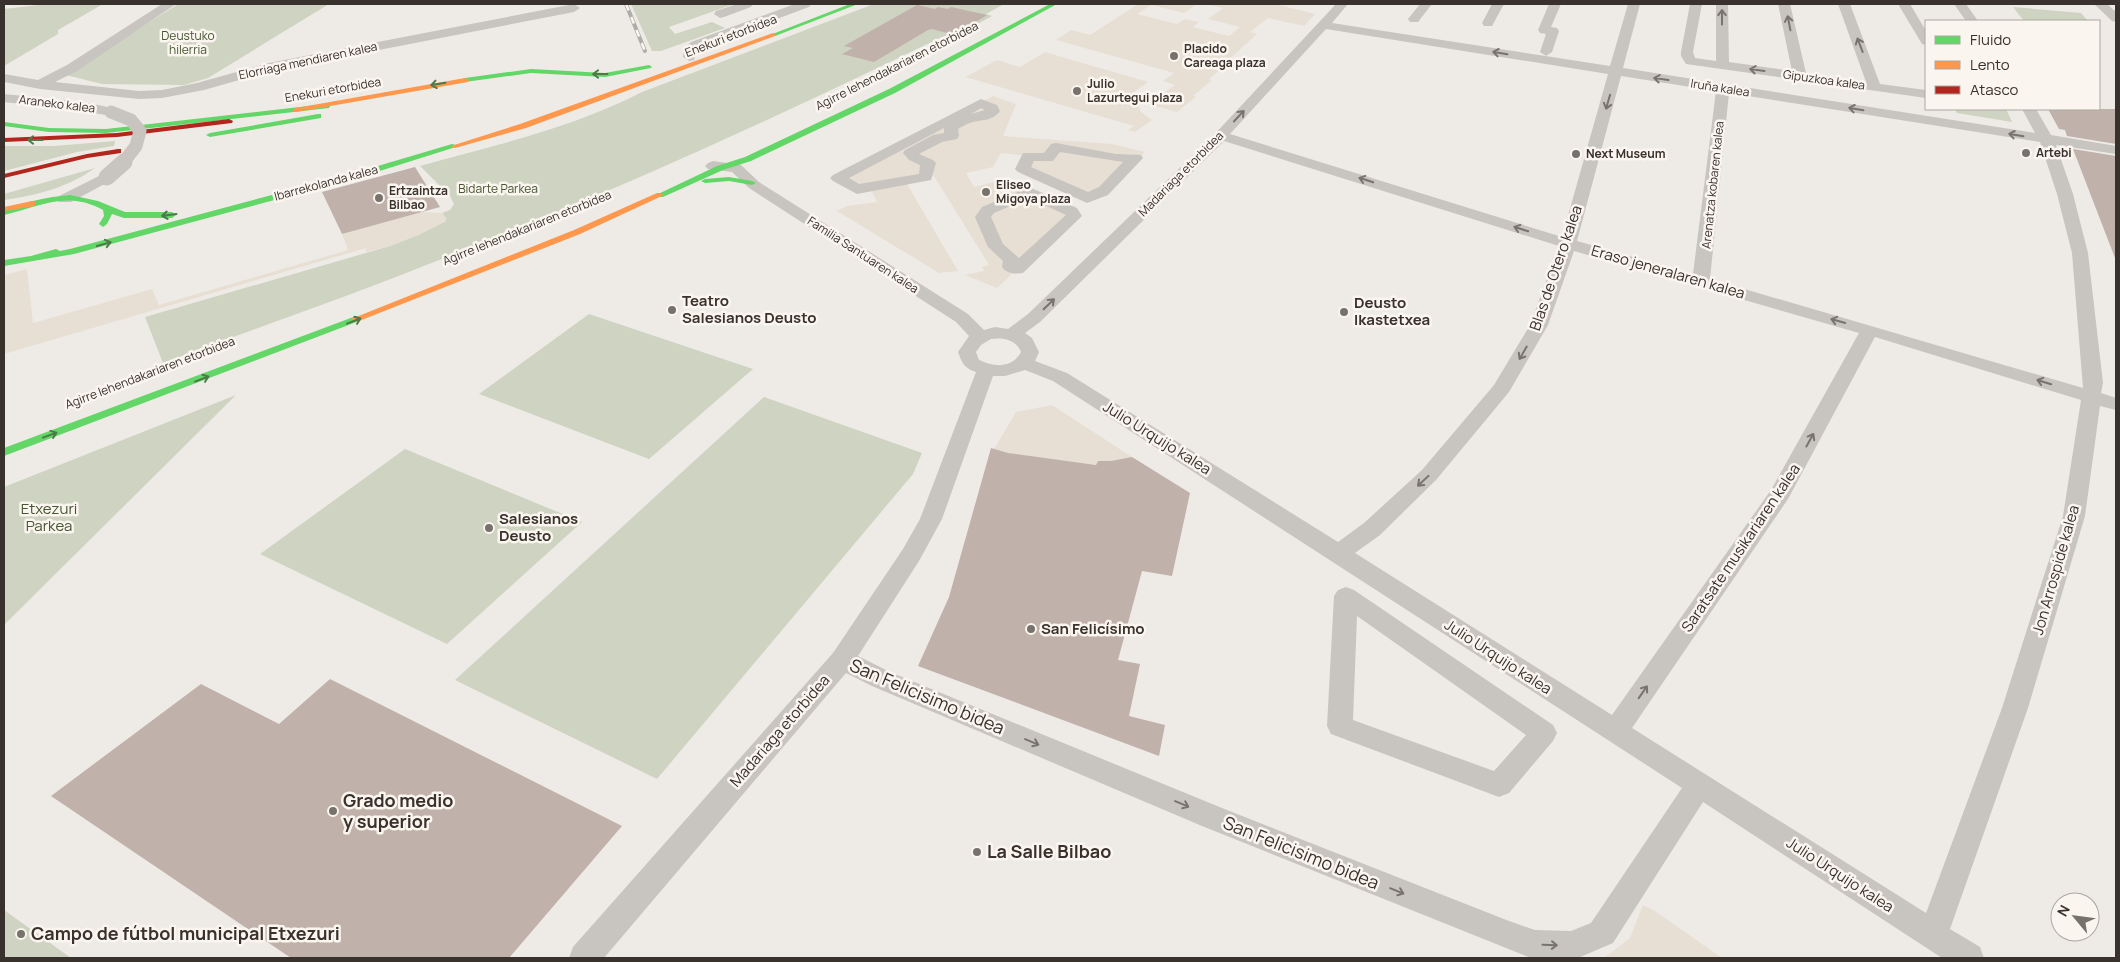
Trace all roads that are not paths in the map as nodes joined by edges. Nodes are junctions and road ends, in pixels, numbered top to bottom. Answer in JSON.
{"nodes":[{"id":1,"x":170,"y":4,"type":"edge"},
{"id":2,"x":747,"y":4,"type":"edge"},
{"id":3,"x":805,"y":4,"type":"edge"},
{"id":4,"x":838,"y":4,"type":"edge"},
{"id":5,"x":855,"y":4,"type":"edge"},
{"id":6,"x":1045,"y":4,"type":"edge"},
{"id":7,"x":1054,"y":4,"type":"edge"},
{"id":8,"x":1342,"y":4,"type":"edge"},
{"id":9,"x":1426,"y":4,"type":"edge"},
{"id":10,"x":1498,"y":4,"type":"edge"},
{"id":11,"x":1556,"y":4,"type":"edge"},
{"id":12,"x":1634,"y":4,"type":"edge"},
{"id":13,"x":1696,"y":4,"type":"edge"},
{"id":14,"x":1722,"y":4,"type":"edge"},
{"id":15,"x":1784,"y":4,"type":"edge"},
{"id":16,"x":1844,"y":4,"type":"edge"},
{"id":17,"x":1904,"y":4,"type":"edge"},
{"id":18,"x":1960,"y":4,"type":"edge"},
{"id":19,"x":2100,"y":4,"type":"edge"},
{"id":20,"x":574,"y":8,"type":"dead end"},
{"id":21,"x":2116,"y":18,"type":"edge"},
{"id":22,"x":1414,"y":20,"type":"dead end"},
{"id":23,"x":1971,"y":20,"type":"edge"},
{"id":24,"x":1488,"y":23,"type":"dead end"},
{"id":25,"x":747,"y":25,"type":"junction"},
{"id":26,"x":1323,"y":25,"type":"junction"},
{"id":27,"x":1925,"y":39,"type":"edge"},
{"id":28,"x":1546,"y":52,"type":"dead end"},
{"id":29,"x":689,"y":57,"type":"junction"},
{"id":30,"x":665,"y":64,"type":"junction"},
{"id":31,"x":1722,"y":66,"type":"junction"},
{"id":32,"x":1616,"y":72,"type":"junction"},
{"id":33,"x":1800,"y":76,"type":"junction"},
{"id":34,"x":4,"y":78,"type":"edge"},
{"id":35,"x":650,"y":81,"type":"junction"},
{"id":36,"x":550,"y":84,"type":"dead end"},
{"id":37,"x":40,"y":85,"type":"junction"},
{"id":38,"x":1875,"y":87,"type":"junction"},
{"id":39,"x":1723,"y":88,"type":"junction"},
{"id":40,"x":582,"y":93,"type":"junction"},
{"id":41,"x":1925,"y":94,"type":"edge"},
{"id":42,"x":609,"y":95,"type":"junction"},
{"id":43,"x":4,"y":98,"type":"edge"},
{"id":44,"x":326,"y":106,"type":"junction"},
{"id":45,"x":2030,"y":110,"type":"edge"},
{"id":46,"x":4,"y":124,"type":"edge"},
{"id":47,"x":1221,"y":136,"type":"junction"},
{"id":48,"x":203,"y":138,"type":"dead end"},
{"id":49,"x":4,"y":140,"type":"edge"},
{"id":50,"x":2045,"y":140,"type":"junction"},
{"id":51,"x":2116,"y":150,"type":"edge"},
{"id":52,"x":1028,"y":156,"type":"joint"},
{"id":53,"x":748,"y":159,"type":"junction"},
{"id":54,"x":719,"y":166,"type":"junction"},
{"id":55,"x":4,"y":176,"type":"edge"},
{"id":56,"x":107,"y":177,"type":"junction"},
{"id":57,"x":926,"y":178,"type":"joint"},
{"id":58,"x":748,"y":179,"type":"junction"},
{"id":59,"x":12,"y":186,"type":"dead end"},
{"id":60,"x":69,"y":196,"type":"junction"},
{"id":61,"x":100,"y":201,"type":"junction"},
{"id":62,"x":32,"y":204,"type":"junction"},
{"id":63,"x":636,"y":206,"type":"junction"},
{"id":64,"x":4,"y":209,"type":"edge"},
{"id":65,"x":4,"y":213,"type":"edge"},
{"id":66,"x":1568,"y":244,"type":"junction"},
{"id":67,"x":36,"y":258,"type":"junction"},
{"id":68,"x":4,"y":263,"type":"edge"},
{"id":69,"x":4,"y":268,"type":"edge"},
{"id":70,"x":1017,"y":269,"type":"joint"},
{"id":71,"x":1701,"y":281,"type":"junction"},
{"id":72,"x":1870,"y":330,"type":"junction"},
{"id":73,"x":1011,"y":335,"type":"junction"},
{"id":74,"x":980,"y":337,"type":"junction"},
{"id":75,"x":1024,"y":362,"type":"junction"},
{"id":76,"x":986,"y":370,"type":"junction"},
{"id":77,"x":2091,"y":397,"type":"junction"},
{"id":78,"x":2116,"y":404,"type":"edge"},
{"id":79,"x":4,"y":441,"type":"edge"},
{"id":80,"x":4,"y":452,"type":"edge"},
{"id":81,"x":1338,"y":553,"type":"junction"},
{"id":82,"x":842,"y":660,"type":"junction"},
{"id":83,"x":1615,"y":732,"type":"junction"},
{"id":84,"x":1499,"y":786,"type":"joint"},
{"id":85,"x":1699,"y":786,"type":"junction"},
{"id":86,"x":1933,"y":934,"type":"junction"},
{"id":87,"x":584,"y":958,"type":"edge"},
{"id":88,"x":1969,"y":958,"type":"edge"}],
"edges":[{"from":1,"to":37,"type":"street"},
{"from":2,"to":25,"type":"street"},
{"from":3,"to":25,"type":"street"},
{"from":4,"to":29,"type":"main road","name":"Enekuri etorbidea"},
{"from":5,"to":35,"type":"main road","name":"Enekuri etorbidea"},
{"from":6,"to":54,"type":"main road","name":"Agirre lehendakariaren etorbidea"},
{"from":7,"to":53,"type":"main road","name":"Agirre lehendakariaren etorbidea"},
{"from":8,"to":26,"type":"street","name":"Madariaga etorbidea"},
{"from":9,"to":22,"type":"street"},
{"from":10,"to":24,"type":"street"},
{"from":11,"to":28,"type":"street"},
{"from":12,"to":32,"type":"street","name":"Blas de Otero kalea"},
{"from":13,"to":31,"type":"street","name":"Gipuzkoa kalea"},
{"from":31,"to":14,"type":"street","one_way":true},
{"from":33,"to":15,"type":"street","one_way":true},
{"from":38,"to":16,"type":"street","one_way":true},
{"from":17,"to":27,"type":"street"},
{"from":18,"to":23,"type":"street"},
{"from":19,"to":21,"type":"street"},
{"from":20,"to":37,"type":"street","name":"Elorriaga mendiaren kalea"},
{"from":25,"to":29,"type":"street"},
{"from":32,"to":26,"type":"street","name":"Iruña kalea","one_way":true},
{"from":47,"to":26,"type":"street","name":"Madariaga etorbidea","one_way":true},
{"from":29,"to":30,"type":"main road","name":"Enekuri etorbidea"},
{"from":29,"to":35,"type":"main road"},
{"from":30,"to":40,"type":"main road","name":"Enekuri etorbidea"},
{"from":30,"to":44,"type":"main road","name":"Enekuri etorbidea","one_way":true},
{"from":33,"to":31,"type":"street","name":"Gipuzkoa kalea","one_way":true},
{"from":39,"to":32,"type":"street","name":"Iruña kalea","one_way":true},
{"from":32,"to":66,"type":"street","name":"Blas de Otero kalea","one_way":true},
{"from":33,"to":38,"type":"street","name":"Gipuzkoa kalea"},
{"from":34,"to":37,"type":"street","name":"Elorriaga mendiaren kalea"},
{"from":35,"to":42,"type":"main road","name":"Enekuri etorbidea"},
{"from":36,"to":48,"type":"main road","name":"Enekuri etorbidea"},
{"from":38,"to":41,"type":"street","name":"Gipuzkoa kalea"},
{"from":50,"to":39,"type":"street","name":"Iruña kalea","one_way":true},
{"from":39,"to":71,"type":"street","name":"Arenatza kobaren kalea"},
{"from":40,"to":42,"type":"main road","name":"Enekuri etorbidea"},
{"from":40,"to":61,"type":"main road","name":"Ibarrekolanda kalea","one_way":true},
{"from":67,"to":42,"type":"main road","name":"Ibarrekolanda kalea","one_way":true},
{"from":43,"to":56,"type":"street","name":"Araneko kalea","bridge":true},
{"from":44,"to":46,"type":"main road"},
{"from":44,"to":49,"type":"main road","name":"Enekuri etorbidea","one_way":true},
{"from":45,"to":50,"type":"street","name":"Jon Arrospide kalea"},
{"from":66,"to":47,"type":"street","name":"Eraso jeneralaren kalea","one_way":true},
{"from":73,"to":47,"type":"street","name":"Madariaga etorbidea","one_way":true},
{"from":50,"to":51,"type":"street","name":"Iruña kalea"},
{"from":50,"to":77,"type":"street","name":"Jon Arrospide kalea"},
{"from":52,"to":52,"type":"street"},
{"from":53,"to":54,"type":"main road","name":"Agirre lehendakariaren etorbidea"},
{"from":53,"to":58,"type":"street"},
{"from":54,"to":58,"type":"street","name":"Familia Santuaren kalea"},
{"from":54,"to":63,"type":"main road","name":"Agirre lehendakariaren etorbidea"},
{"from":54,"to":79,"type":"main road","name":"Agirre lehendakariaren etorbidea"},
{"from":55,"to":59,"type":"main road"},
{"from":56,"to":60,"type":"street"},
{"from":56,"to":61,"type":"street"},
{"from":57,"to":57,"type":"street"},
{"from":58,"to":63,"type":"main road","name":"Agirre lehendakariaren etorbidea"},
{"from":58,"to":74,"type":"street","name":"Familia Santuaren kalea"},
{"from":60,"to":61,"type":"main road","name":"Ibarrekolanda kalea"},
{"from":60,"to":62,"type":"main road","name":"Ibarrekolanda kalea"},
{"from":61,"to":67,"type":"main road"},
{"from":62,"to":64,"type":"main road"},
{"from":62,"to":65,"type":"main road"},
{"from":80,"to":63,"type":"main road","name":"Agirre lehendakariaren etorbidea","one_way":true},
{"from":66,"to":71,"type":"street","name":"Eraso jeneralaren kalea"},
{"from":66,"to":81,"type":"street","name":"Blas de Otero kalea","one_way":true},
{"from":67,"to":68,"type":"main road"},
{"from":67,"to":69,"type":"street","name":"Ibarrekolanda kalea"},
{"from":70,"to":70,"type":"street"},
{"from":72,"to":71,"type":"street","name":"Eraso jeneralaren kalea","one_way":true},
{"from":77,"to":72,"type":"street","name":"Eraso jeneralaren kalea","one_way":true},
{"from":83,"to":72,"type":"street","name":"Saratsate musikariaren kalea","one_way":true},
{"from":73,"to":74,"type":"street"},
{"from":73,"to":75,"type":"street"},
{"from":74,"to":76,"type":"street"},
{"from":75,"to":76,"type":"street"},
{"from":75,"to":81,"type":"street","name":"Julio Urquijo kalea"},
{"from":76,"to":82,"type":"street","name":"Madariaga etorbidea"},
{"from":77,"to":78,"type":"street","name":"Eraso jeneralaren kalea"},
{"from":77,"to":86,"type":"street","name":"Jon Arrospide kalea"},
{"from":81,"to":83,"type":"street","name":"Julio Urquijo kalea"},
{"from":82,"to":85,"type":"street","name":"San Felicisimo bidea","one_way":true},
{"from":82,"to":87,"type":"street","name":"Madariaga etorbidea"},
{"from":83,"to":85,"type":"street","name":"Julio Urquijo kalea"},
{"from":84,"to":84,"type":"street"},
{"from":85,"to":86,"type":"street","name":"Julio Urquijo kalea"},
{"from":86,"to":88,"type":"street","name":"Julio Urquijo kalea"}]}
